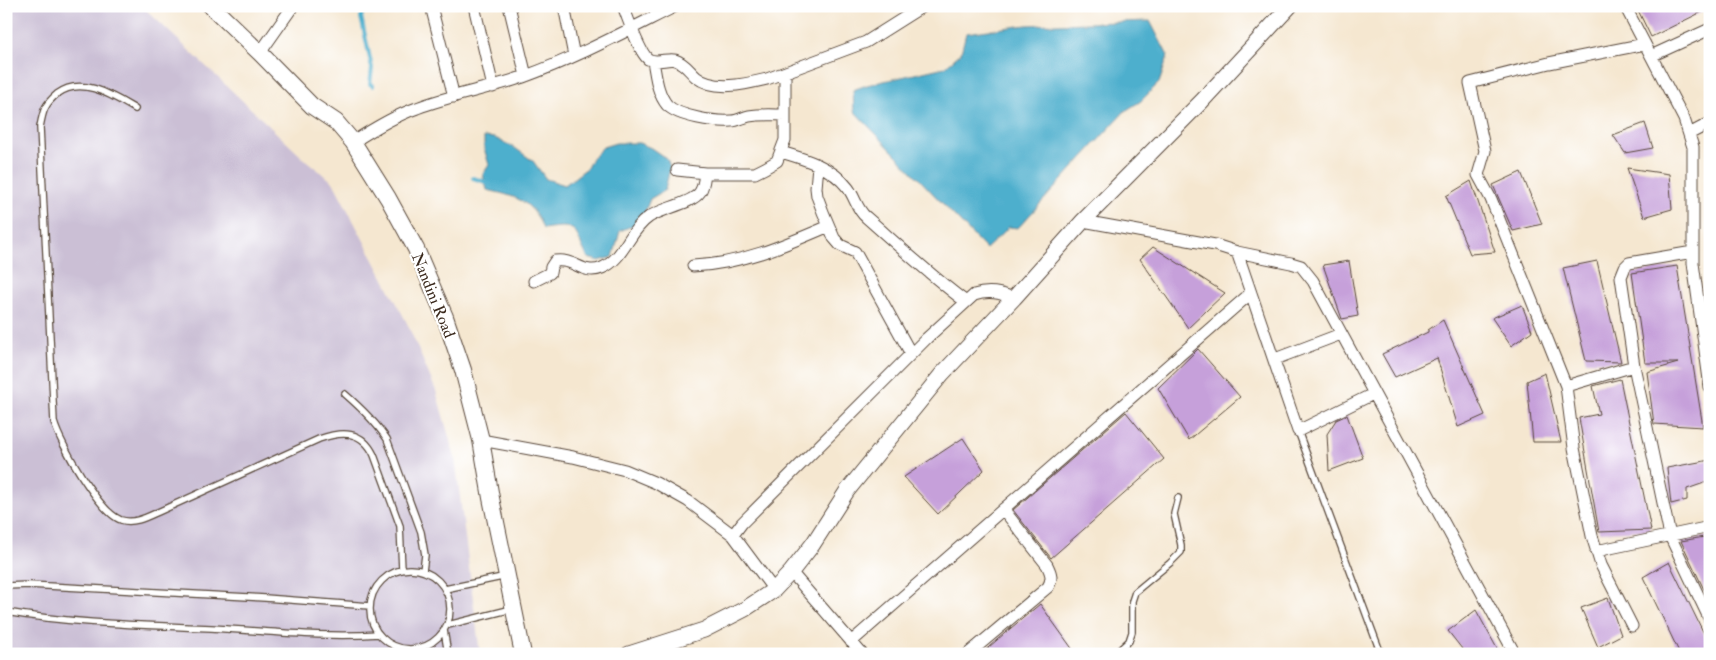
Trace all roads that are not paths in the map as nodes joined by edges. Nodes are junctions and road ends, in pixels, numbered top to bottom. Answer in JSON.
{"nodes":[{"id":1,"x":211,"y":6,"type":"edge"},
{"id":2,"x":293,"y":6,"type":"edge"},
{"id":3,"x":431,"y":6,"type":"edge"},
{"id":4,"x":474,"y":6,"type":"edge"},
{"id":5,"x":564,"y":6,"type":"edge"},
{"id":6,"x":623,"y":6,"type":"edge"},
{"id":7,"x":676,"y":6,"type":"edge"},
{"id":8,"x":923,"y":6,"type":"edge"},
{"id":9,"x":1290,"y":6,"type":"edge"},
{"id":10,"x":1625,"y":6,"type":"edge"},
{"id":11,"x":510,"y":10,"type":"dead end"},
{"id":12,"x":632,"y":28,"type":"junction"},
{"id":13,"x":1710,"y":29,"type":"edge"},
{"id":14,"x":1645,"y":44,"type":"junction"},
{"id":15,"x":260,"y":53,"type":"junction"},
{"id":16,"x":574,"y":56,"type":"junction"},
{"id":17,"x":1651,"y":56,"type":"junction"},
{"id":18,"x":653,"y":61,"type":"junction"},
{"id":19,"x":785,"y":73,"type":"junction"},
{"id":20,"x":526,"y":76,"type":"junction"},
{"id":21,"x":493,"y":87,"type":"junction"},
{"id":22,"x":454,"y":97,"type":"junction"},
{"id":23,"x":136,"y":109,"type":"dead end"},
{"id":24,"x":785,"y":115,"type":"junction"},
{"id":25,"x":1710,"y":123,"type":"edge"},
{"id":26,"x":1689,"y":134,"type":"junction"},
{"id":27,"x":353,"y":142,"type":"junction"},
{"id":28,"x":781,"y":152,"type":"junction"},
{"id":29,"x":818,"y":165,"type":"junction"},
{"id":30,"x":678,"y":170,"type":"dead end"},
{"id":31,"x":705,"y":173,"type":"junction"},
{"id":32,"x":1083,"y":221,"type":"junction"},
{"id":33,"x":829,"y":226,"type":"junction"},
{"id":34,"x":1237,"y":252,"type":"junction"},
{"id":35,"x":1693,"y":252,"type":"junction"},
{"id":36,"x":693,"y":266,"type":"dead end"},
{"id":37,"x":534,"y":281,"type":"dead end"},
{"id":38,"x":1251,"y":293,"type":"junction"},
{"id":39,"x":1014,"y":298,"type":"junction"},
{"id":40,"x":966,"y":302,"type":"junction"},
{"id":41,"x":1341,"y":334,"type":"junction"},
{"id":42,"x":912,"y":354,"type":"junction"},
{"id":43,"x":1275,"y":360,"type":"junction"},
{"id":44,"x":1634,"y":366,"type":"junction"},
{"id":45,"x":1709,"y":383,"type":"edge"},
{"id":46,"x":1566,"y":386,"type":"junction"},
{"id":47,"x":345,"y":394,"type":"dead end"},
{"id":48,"x":1374,"y":394,"type":"junction"},
{"id":49,"x":1298,"y":431,"type":"junction"},
{"id":50,"x":481,"y":440,"type":"junction"},
{"id":51,"x":1178,"y":498,"type":"dead end"},
{"id":52,"x":1003,"y":509,"type":"junction"},
{"id":53,"x":1710,"y":527,"type":"edge"},
{"id":54,"x":733,"y":535,"type":"junction"},
{"id":55,"x":1670,"y":536,"type":"junction"},
{"id":56,"x":1596,"y":551,"type":"junction"},
{"id":57,"x":402,"y":570,"type":"junction"},
{"id":58,"x":423,"y":571,"type":"junction"},
{"id":59,"x":791,"y":572,"type":"junction"},
{"id":60,"x":508,"y":576,"type":"junction"},
{"id":61,"x":6,"y":586,"type":"edge"},
{"id":62,"x":445,"y":589,"type":"junction"},
{"id":63,"x":774,"y":590,"type":"junction"},
{"id":64,"x":370,"y":606,"type":"junction"},
{"id":65,"x":515,"y":608,"type":"junction"},
{"id":66,"x":6,"y":612,"type":"edge"},
{"id":67,"x":1710,"y":620,"type":"edge"},
{"id":68,"x":1632,"y":626,"type":"dead end"},
{"id":69,"x":446,"y":627,"type":"junction"},
{"id":70,"x":378,"y":634,"type":"junction"},
{"id":71,"x":851,"y":642,"type":"junction"},
{"id":72,"x":414,"y":651,"type":"edge"},
{"id":73,"x":448,"y":654,"type":"edge"},
{"id":74,"x":523,"y":654,"type":"edge"},
{"id":75,"x":629,"y":654,"type":"edge"},
{"id":76,"x":862,"y":654,"type":"edge"},
{"id":77,"x":968,"y":654,"type":"edge"},
{"id":78,"x":1114,"y":654,"type":"edge"},
{"id":79,"x":1381,"y":654,"type":"edge"},
{"id":80,"x":1515,"y":654,"type":"edge"}],
"edges":[{"from":1,"to":15,"type":"main road","name":"Nandini Road"},
{"from":2,"to":15,"type":"street"},
{"from":3,"to":22,"type":"street"},
{"from":4,"to":21,"type":"street"},
{"from":5,"to":16,"type":"street"},
{"from":6,"to":12,"type":"street"},
{"from":7,"to":12,"type":"street"},
{"from":8,"to":19,"type":"street"},
{"from":9,"to":32,"type":"main road"},
{"from":10,"to":14,"type":"street"},
{"from":11,"to":20,"type":"street"},
{"from":12,"to":16,"type":"street"},
{"from":12,"to":18,"type":"street"},
{"from":13,"to":17,"type":"street"},
{"from":14,"to":17,"type":"street"},
{"from":14,"to":46,"type":"street"},
{"from":15,"to":27,"type":"main road","name":"Nandini Road"},
{"from":16,"to":20,"type":"street"},
{"from":17,"to":26,"type":"street"},
{"from":18,"to":19,"type":"street"},
{"from":18,"to":24,"type":"street"},
{"from":19,"to":24,"type":"street"},
{"from":20,"to":21,"type":"street"},
{"from":21,"to":22,"type":"street"},
{"from":22,"to":27,"type":"street"},
{"from":23,"to":57,"type":"lane"},
{"from":24,"to":28,"type":"street"},
{"from":25,"to":26,"type":"street"},
{"from":26,"to":35,"type":"street"},
{"from":27,"to":50,"type":"main road","name":"Nandini Road"},
{"from":28,"to":29,"type":"street"},
{"from":28,"to":31,"type":"street"},
{"from":29,"to":33,"type":"street"},
{"from":29,"to":40,"type":"street"},
{"from":30,"to":31,"type":"street"},
{"from":31,"to":37,"type":"street"},
{"from":32,"to":34,"type":"street"},
{"from":32,"to":39,"type":"main road"},
{"from":33,"to":36,"type":"street"},
{"from":33,"to":42,"type":"street"},
{"from":34,"to":38,"type":"street"},
{"from":34,"to":41,"type":"street"},
{"from":35,"to":44,"type":"street"},
{"from":35,"to":45,"type":"street"},
{"from":38,"to":43,"type":"street"},
{"from":38,"to":52,"type":"street"},
{"from":39,"to":40,"type":"street"},
{"from":39,"to":59,"type":"main road"},
{"from":40,"to":42,"type":"street"},
{"from":41,"to":43,"type":"street"},
{"from":41,"to":48,"type":"street"},
{"from":42,"to":54,"type":"street"},
{"from":43,"to":49,"type":"street"},
{"from":44,"to":46,"type":"street"},
{"from":44,"to":55,"type":"street"},
{"from":46,"to":56,"type":"street"},
{"from":47,"to":58,"type":"lane"},
{"from":48,"to":49,"type":"street"},
{"from":48,"to":80,"type":"street"},
{"from":49,"to":79,"type":"lane"},
{"from":50,"to":54,"type":"street"},
{"from":50,"to":60,"type":"main road","name":"Nandini Road"},
{"from":51,"to":78,"type":"lane"},
{"from":52,"to":71,"type":"street"},
{"from":52,"to":77,"type":"street"},
{"from":53,"to":55,"type":"street"},
{"from":54,"to":63,"type":"street"},
{"from":55,"to":56,"type":"street"},
{"from":55,"to":67,"type":"street"},
{"from":56,"to":68,"type":"street"},
{"from":57,"to":58,"type":"lane"},
{"from":57,"to":64,"type":"lane"},
{"from":58,"to":62,"type":"lane"},
{"from":59,"to":63,"type":"main road"},
{"from":59,"to":71,"type":"street"},
{"from":60,"to":62,"type":"lane"},
{"from":60,"to":65,"type":"main road","name":"Nandini Road"},
{"from":61,"to":64,"type":"lane"},
{"from":62,"to":69,"type":"lane"},
{"from":63,"to":75,"type":"main road"},
{"from":64,"to":70,"type":"lane"},
{"from":65,"to":69,"type":"lane"},
{"from":65,"to":74,"type":"main road","name":"Nandini Road"},
{"from":66,"to":70,"type":"lane"},
{"from":69,"to":72,"type":"lane"},
{"from":69,"to":73,"type":"lane"},
{"from":70,"to":72,"type":"lane"},
{"from":71,"to":76,"type":"street"}]}
